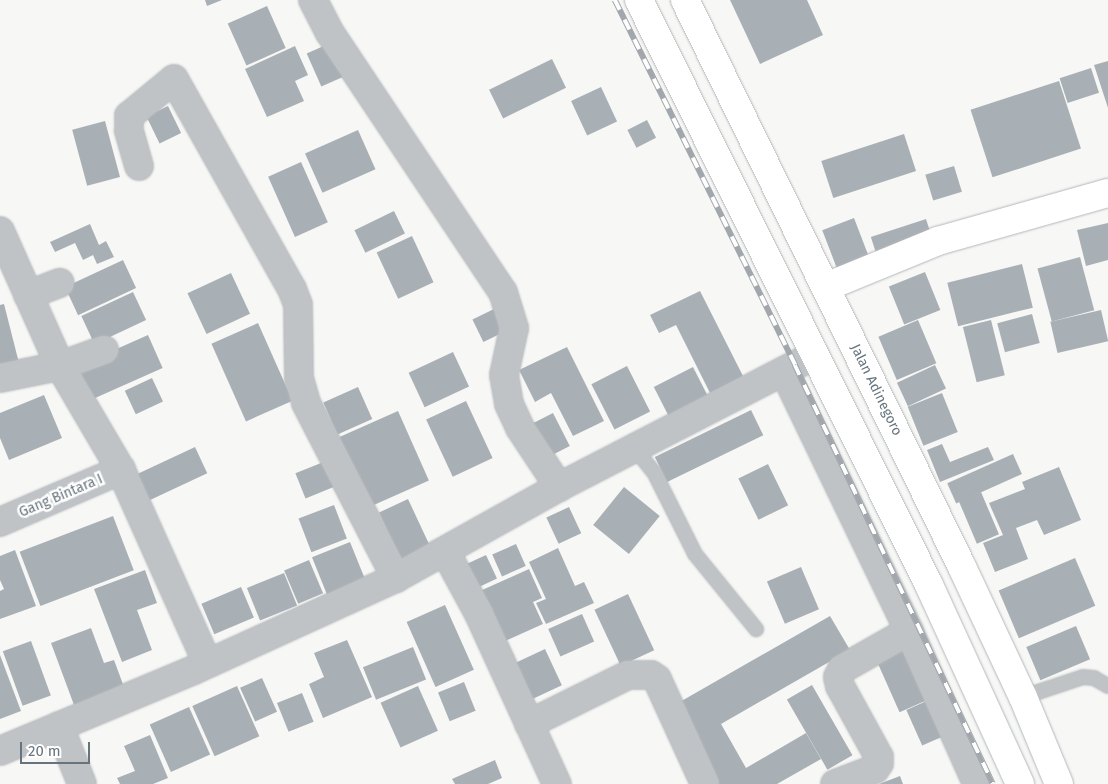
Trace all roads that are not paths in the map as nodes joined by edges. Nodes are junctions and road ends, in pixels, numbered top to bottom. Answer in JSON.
{"nodes":[{"id":1,"x":313,"y":0,"type":"edge"},
{"id":2,"x":639,"y":0,"type":"edge"},
{"id":3,"x":685,"y":0,"type":"edge"},
{"id":4,"x":139,"y":166,"type":"dead end"},
{"id":5,"x":1108,"y":193,"type":"edge"},
{"id":6,"x":0,"y":231,"type":"edge"},
{"id":7,"x":60,"y":283,"type":"dead end"},
{"id":8,"x":826,"y":287,"type":"junction"},
{"id":9,"x":28,"y":295,"type":"junction"},
{"id":10,"x":104,"y":350,"type":"dead end"},
{"id":11,"x":815,"y":355,"type":"junction"},
{"id":12,"x":60,"y":366,"type":"junction"},
{"id":13,"x":784,"y":371,"type":"junction"},
{"id":14,"x":0,"y":378,"type":"edge"},
{"id":15,"x":635,"y":449,"type":"junction"},
{"id":16,"x":121,"y":470,"type":"junction"},
{"id":17,"x":559,"y":487,"type":"junction"},
{"id":18,"x":0,"y":522,"type":"edge"},
{"id":19,"x":445,"y":551,"type":"junction"},
{"id":20,"x":962,"y":567,"type":"junction"},
{"id":21,"x":396,"y":578,"type":"junction"},
{"id":22,"x":929,"y":585,"type":"junction"},
{"id":23,"x":989,"y":627,"type":"junction"},
{"id":24,"x":756,"y":629,"type":"dead end"},
{"id":25,"x":909,"y":631,"type":"junction"},
{"id":26,"x":955,"y":642,"type":"junction"},
{"id":27,"x":206,"y":662,"type":"junction"},
{"id":28,"x":1108,"y":686,"type":"edge"},
{"id":29,"x":1023,"y":697,"type":"junction"},
{"id":30,"x":529,"y":724,"type":"junction"},
{"id":31,"x":59,"y":726,"type":"junction"},
{"id":32,"x":0,"y":751,"type":"edge"},
{"id":33,"x":82,"y":784,"type":"edge"},
{"id":34,"x":557,"y":784,"type":"edge"},
{"id":35,"x":705,"y":784,"type":"edge"},
{"id":36,"x":835,"y":784,"type":"edge"},
{"id":37,"x":977,"y":784,"type":"edge"},
{"id":38,"x":1020,"y":784,"type":"edge"},
{"id":39,"x":1059,"y":784,"type":"edge"}],
"edges":[{"from":1,"to":17,"type":"street"},
{"from":2,"to":11,"type":"main road"},
{"from":3,"to":8,"type":"main road","name":"Jalan Adinegoro"},
{"from":4,"to":21,"type":"street"},
{"from":5,"to":8,"type":"main road"},
{"from":6,"to":9,"type":"street"},
{"from":7,"to":9,"type":"street"},
{"from":8,"to":20,"type":"main road","name":"Jalan Adinegoro"},
{"from":9,"to":12,"type":"street"},
{"from":10,"to":12,"type":"street"},
{"from":11,"to":13,"type":"street"},
{"from":11,"to":22,"type":"main road"},
{"from":12,"to":14,"type":"street"},
{"from":12,"to":16,"type":"street"},
{"from":13,"to":15,"type":"street"},
{"from":13,"to":25,"type":"street"},
{"from":15,"to":17,"type":"street"},
{"from":15,"to":24,"type":"lane"},
{"from":16,"to":18,"type":"street","name":"Gang Bintara I"},
{"from":16,"to":27,"type":"street"},
{"from":17,"to":19,"type":"street"},
{"from":19,"to":21,"type":"street"},
{"from":19,"to":30,"type":"street"},
{"from":20,"to":22,"type":"main road"},
{"from":20,"to":23,"type":"main road","name":"Jalan Adinegoro"},
{"from":21,"to":27,"type":"street"},
{"from":22,"to":26,"type":"main road"},
{"from":23,"to":26,"type":"main road"},
{"from":23,"to":29,"type":"main road","name":"Jalan Adinegoro"},
{"from":25,"to":36,"type":"street"},
{"from":25,"to":37,"type":"street"},
{"from":26,"to":38,"type":"main road"},
{"from":27,"to":31,"type":"street"},
{"from":28,"to":29,"type":"lane"},
{"from":29,"to":39,"type":"main road","name":"Jalan Adinegoro"},
{"from":30,"to":34,"type":"street"},
{"from":30,"to":35,"type":"street"},
{"from":31,"to":32,"type":"street"},
{"from":31,"to":33,"type":"street"}]}
